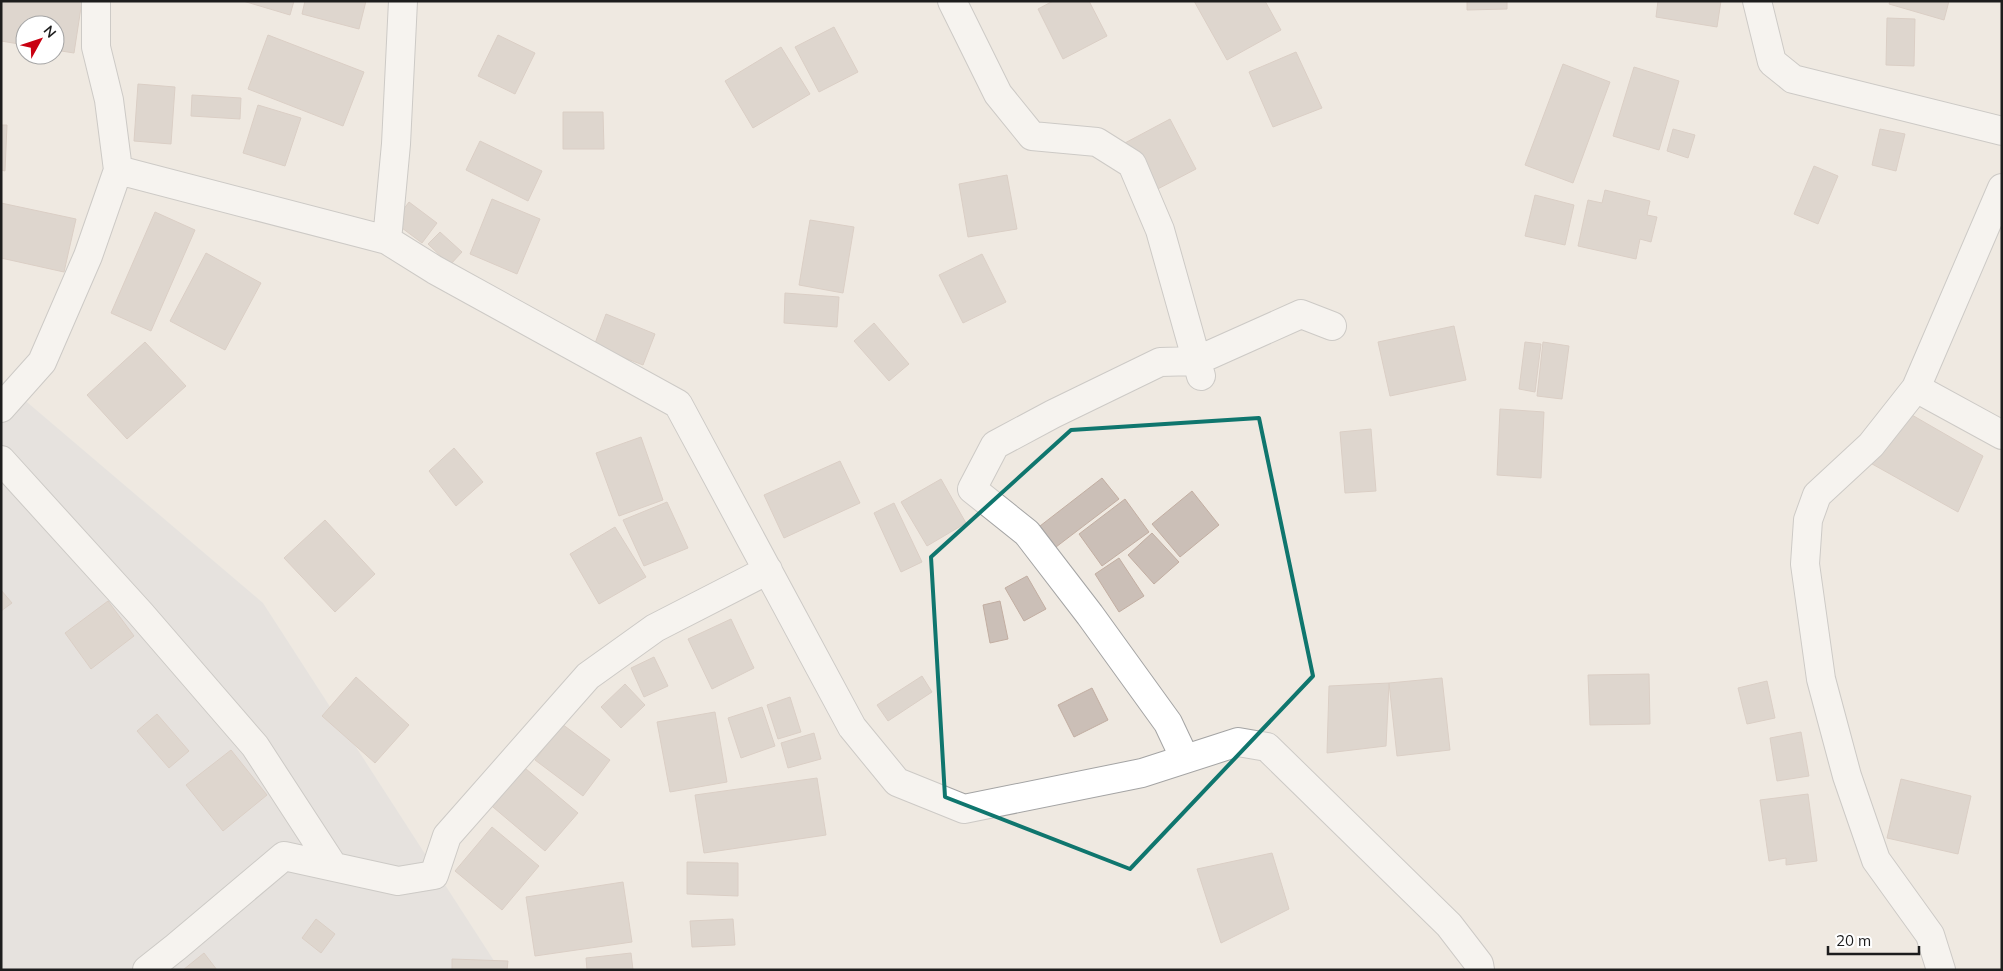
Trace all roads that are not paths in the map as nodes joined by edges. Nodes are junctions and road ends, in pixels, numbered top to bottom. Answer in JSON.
{"nodes":[{"id":1,"x":96,"y":1,"type":"edge"},
{"id":2,"x":403,"y":1,"type":"edge"},
{"id":3,"x":952,"y":1,"type":"edge"},
{"id":4,"x":1757,"y":1,"type":"edge"},
{"id":5,"x":2002,"y":131,"type":"edge"},
{"id":6,"x":118,"y":170,"type":"junction"},
{"id":7,"x":2002,"y":188,"type":"edge"},
{"id":8,"x":388,"y":240,"type":"junction"},
{"id":9,"x":1332,"y":326,"type":"dead end"},
{"id":10,"x":1198,"y":368,"type":"junction"},
{"id":11,"x":1916,"y":388,"type":"junction"},
{"id":12,"x":1,"y":408,"type":"edge"},
{"id":13,"x":2002,"y":435,"type":"edge"},
{"id":14,"x":1,"y":460,"type":"edge"},
{"id":15,"x":768,"y":570,"type":"junction"},
{"id":16,"x":1186,"y":759,"type":"junction"},
{"id":17,"x":333,"y":866,"type":"junction"},
{"id":18,"x":147,"y":970,"type":"edge"},
{"id":19,"x":1480,"y":970,"type":"edge"},
{"id":20,"x":1941,"y":970,"type":"edge"}],
"edges":[{"from":1,"to":6,"type":"street"},
{"from":2,"to":8,"type":"street"},
{"from":3,"to":10,"type":"street"},
{"from":4,"to":5,"type":"street"},
{"from":6,"to":8,"type":"street"},
{"from":6,"to":12,"type":"street"},
{"from":7,"to":11,"type":"street"},
{"from":8,"to":15,"type":"street"},
{"from":9,"to":10,"type":"street"},
{"from":10,"to":16,"type":"street"},
{"from":11,"to":13,"type":"street"},
{"from":11,"to":20,"type":"street"},
{"from":14,"to":17,"type":"street"},
{"from":15,"to":16,"type":"street"},
{"from":15,"to":17,"type":"street"},
{"from":16,"to":19,"type":"street"},
{"from":17,"to":18,"type":"street"}]}
